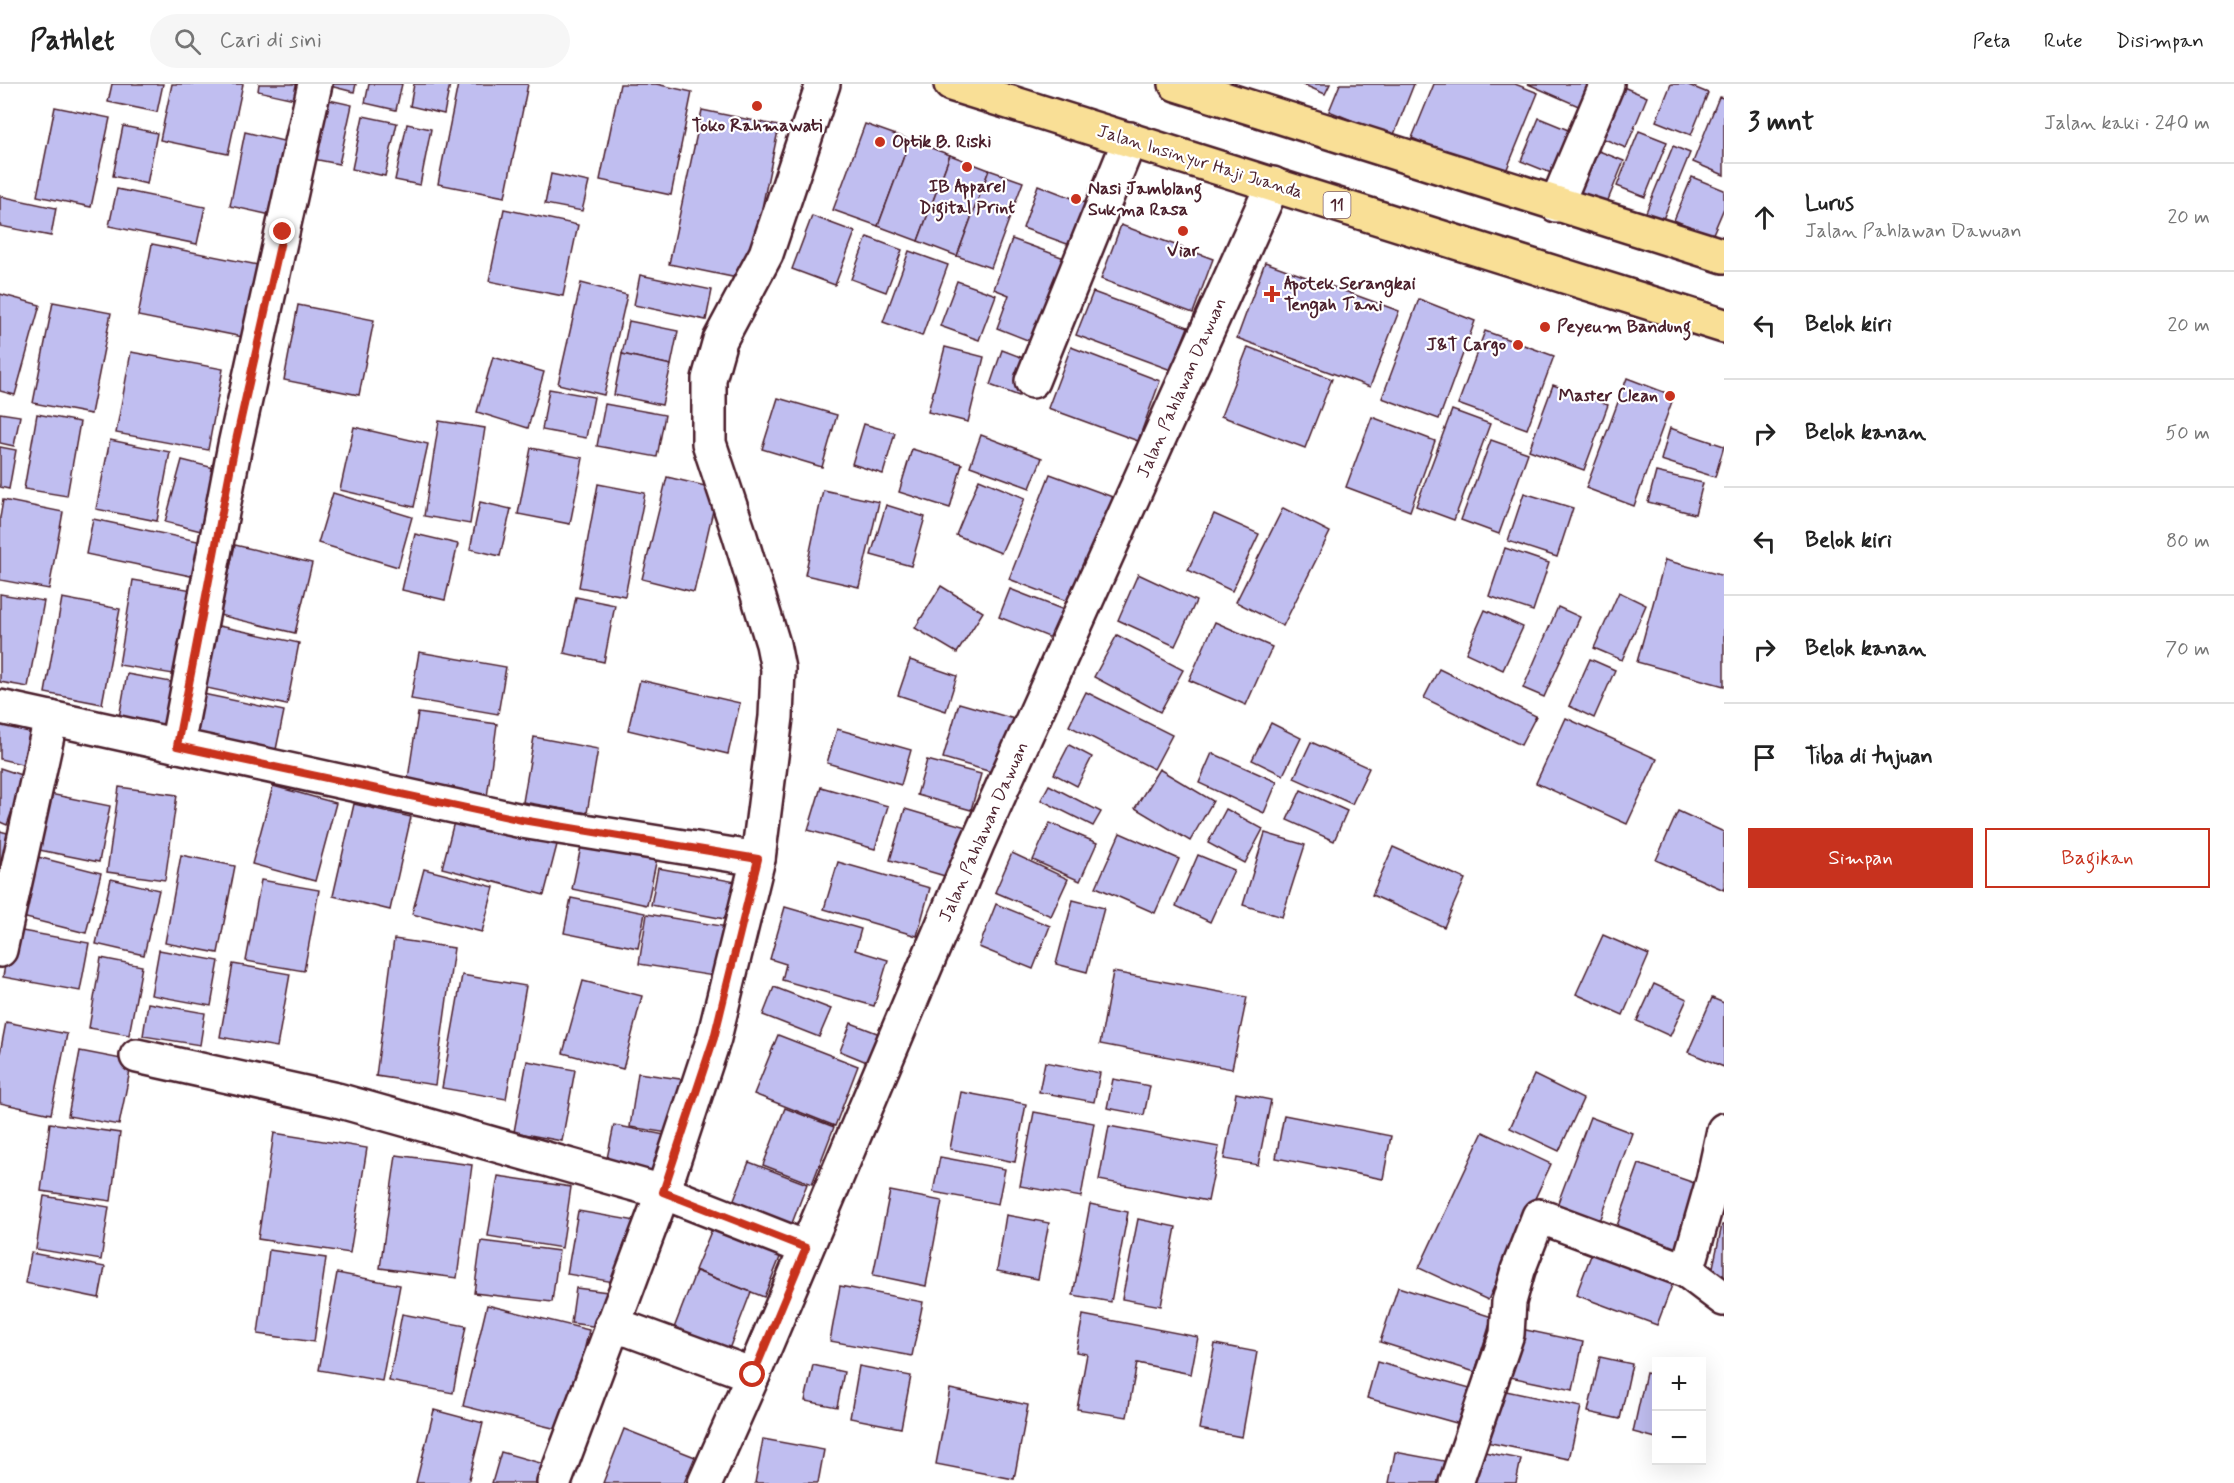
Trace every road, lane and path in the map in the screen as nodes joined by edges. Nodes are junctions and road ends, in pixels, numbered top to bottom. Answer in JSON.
{"nodes":[{"id":1,"x":315,"y":84,"type":"edge"},
{"id":2,"x":823,"y":84,"type":"edge"},
{"id":3,"x":951,"y":84,"type":"edge"},
{"id":4,"x":1176,"y":84,"type":"edge"},
{"id":5,"x":1607,"y":84,"type":"edge"},
{"id":6,"x":1130,"y":139,"type":"junction"},
{"id":7,"x":1273,"y":184,"type":"junction"},
{"id":8,"x":1556,"y":205,"type":"junction"},
{"id":9,"x":1724,"y":256,"type":"edge"},
{"id":10,"x":1724,"y":326,"type":"edge"},
{"id":11,"x":1032,"y":381,"type":"dead end"},
{"id":12,"x":0,"y":707,"type":"edge"},
{"id":13,"x":51,"y":718,"type":"junction"},
{"id":14,"x":177,"y":746,"type":"junction"},
{"id":15,"x":758,"y":859,"type":"junction"},
{"id":16,"x":0,"y":950,"type":"edge"},
{"id":17,"x":137,"y":1056,"type":"dead end"},
{"id":18,"x":1724,"y":1130,"type":"edge"},
{"id":19,"x":663,"y":1192,"type":"junction"},
{"id":20,"x":806,"y":1248,"type":"junction"},
{"id":21,"x":1687,"y":1271,"type":"junction"},
{"id":22,"x":1724,"y":1299,"type":"edge"},
{"id":23,"x":625,"y":1330,"type":"junction"},
{"id":24,"x":753,"y":1375,"type":"junction"},
{"id":25,"x":554,"y":1483,"type":"edge"},
{"id":26,"x":705,"y":1483,"type":"edge"},
{"id":27,"x":1456,"y":1483,"type":"edge"}],
"edges":[{"from":1,"to":14,"type":"street"},
{"from":2,"to":15,"type":"street"},
{"from":3,"to":6,"type":"highway","name":"Jalan Insinyur Haji Juanda","number":"11"},
{"from":4,"to":8,"type":"highway"},
{"from":5,"to":8,"type":"street"},
{"from":6,"to":7,"type":"highway","name":"Jalan Insinyur Haji Juanda","number":"11"},
{"from":6,"to":11,"type":"street"},
{"from":7,"to":10,"type":"highway","name":"Jalan Insinyur Haji Juanda","number":"11"},
{"from":7,"to":20,"type":"street","name":"Jalan Pahlawan Dawuan"},
{"from":8,"to":9,"type":"highway"},
{"from":12,"to":13,"type":"street"},
{"from":13,"to":14,"type":"street"},
{"from":13,"to":16,"type":"street"},
{"from":14,"to":15,"type":"street"},
{"from":15,"to":19,"type":"street"},
{"from":17,"to":19,"type":"street"},
{"from":18,"to":21,"type":"street"},
{"from":19,"to":20,"type":"street"},
{"from":19,"to":23,"type":"street"},
{"from":20,"to":24,"type":"street","name":"Jalan Pahlawan Dawuan"},
{"from":21,"to":22,"type":"street"},
{"from":21,"to":27,"type":"street"},
{"from":23,"to":24,"type":"street"},
{"from":23,"to":25,"type":"street"},
{"from":24,"to":26,"type":"street","name":"Jalan Pahlawan Dawuan"}]}
